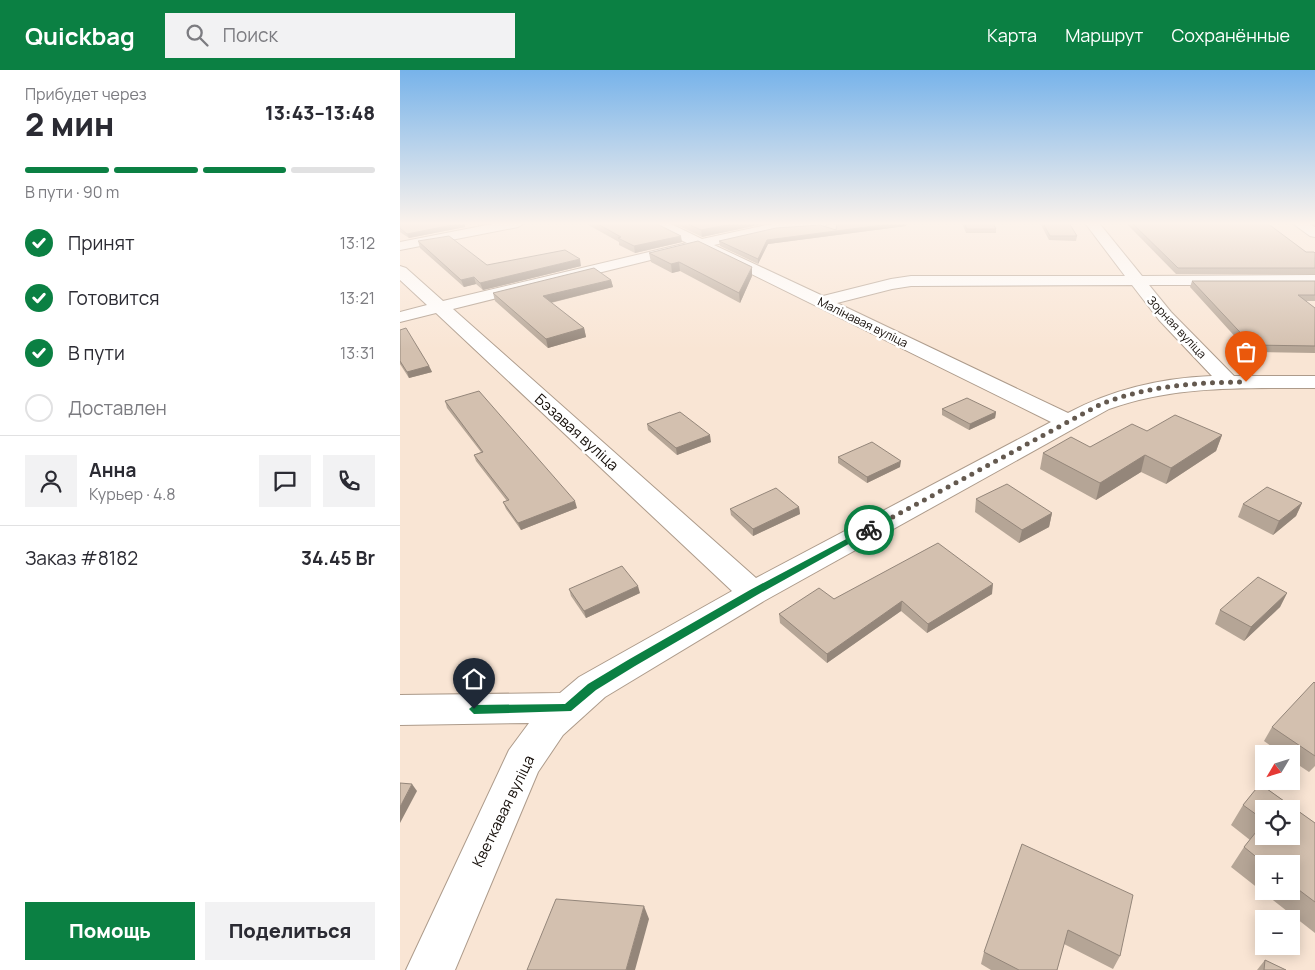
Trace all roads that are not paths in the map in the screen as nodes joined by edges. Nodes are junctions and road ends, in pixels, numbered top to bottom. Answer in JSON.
{"nodes":[{"id":1,"x":610,"y":265,"type":"edge"},
{"id":2,"x":744,"y":265,"type":"edge"},
{"id":3,"x":1124,"y":265,"type":"edge"},
{"id":4,"x":400,"y":271,"type":"edge"},
{"id":5,"x":1135,"y":280,"type":"junction"},
{"id":6,"x":1315,"y":280,"type":"edge"},
{"id":7,"x":821,"y":302,"type":"junction"},
{"id":8,"x":440,"y":307,"type":"junction"},
{"id":9,"x":400,"y":317,"type":"edge"},
{"id":10,"x":1229,"y":382,"type":"junction"},
{"id":11,"x":1315,"y":382,"type":"edge"},
{"id":12,"x":1068,"y":421,"type":"junction"},
{"id":13,"x":753,"y":593,"type":"junction"},
{"id":14,"x":567,"y":708,"type":"junction"},
{"id":15,"x":400,"y":710,"type":"edge"},
{"id":16,"x":430,"y":970,"type":"edge"}],
"edges":[{"from":1,"to":8,"type":"street"},
{"from":2,"to":7,"type":"street","name":"Малінавая вуліца"},
{"from":3,"to":5,"type":"street","name":"Зорная вуліца"},
{"from":4,"to":8,"type":"street","name":"Бэзавая вуліца"},
{"from":5,"to":6,"type":"street"},
{"from":5,"to":7,"type":"street"},
{"from":5,"to":10,"type":"street","name":"Зорная вуліца"},
{"from":7,"to":12,"type":"street","name":"Малінавая вуліца"},
{"from":8,"to":9,"type":"street"},
{"from":8,"to":13,"type":"street","name":"Бэзавая вуліца"},
{"from":10,"to":11,"type":"street","name":"Кветкавая вуліца"},
{"from":10,"to":12,"type":"street","name":"Кветкавая вуліца"},
{"from":12,"to":13,"type":"street","name":"Кветкавая вуліца"},
{"from":13,"to":14,"type":"street","name":"Кветкавая вуліца"},
{"from":14,"to":15,"type":"street"},
{"from":14,"to":16,"type":"street","name":"Кветкавая вуліца"}]}
